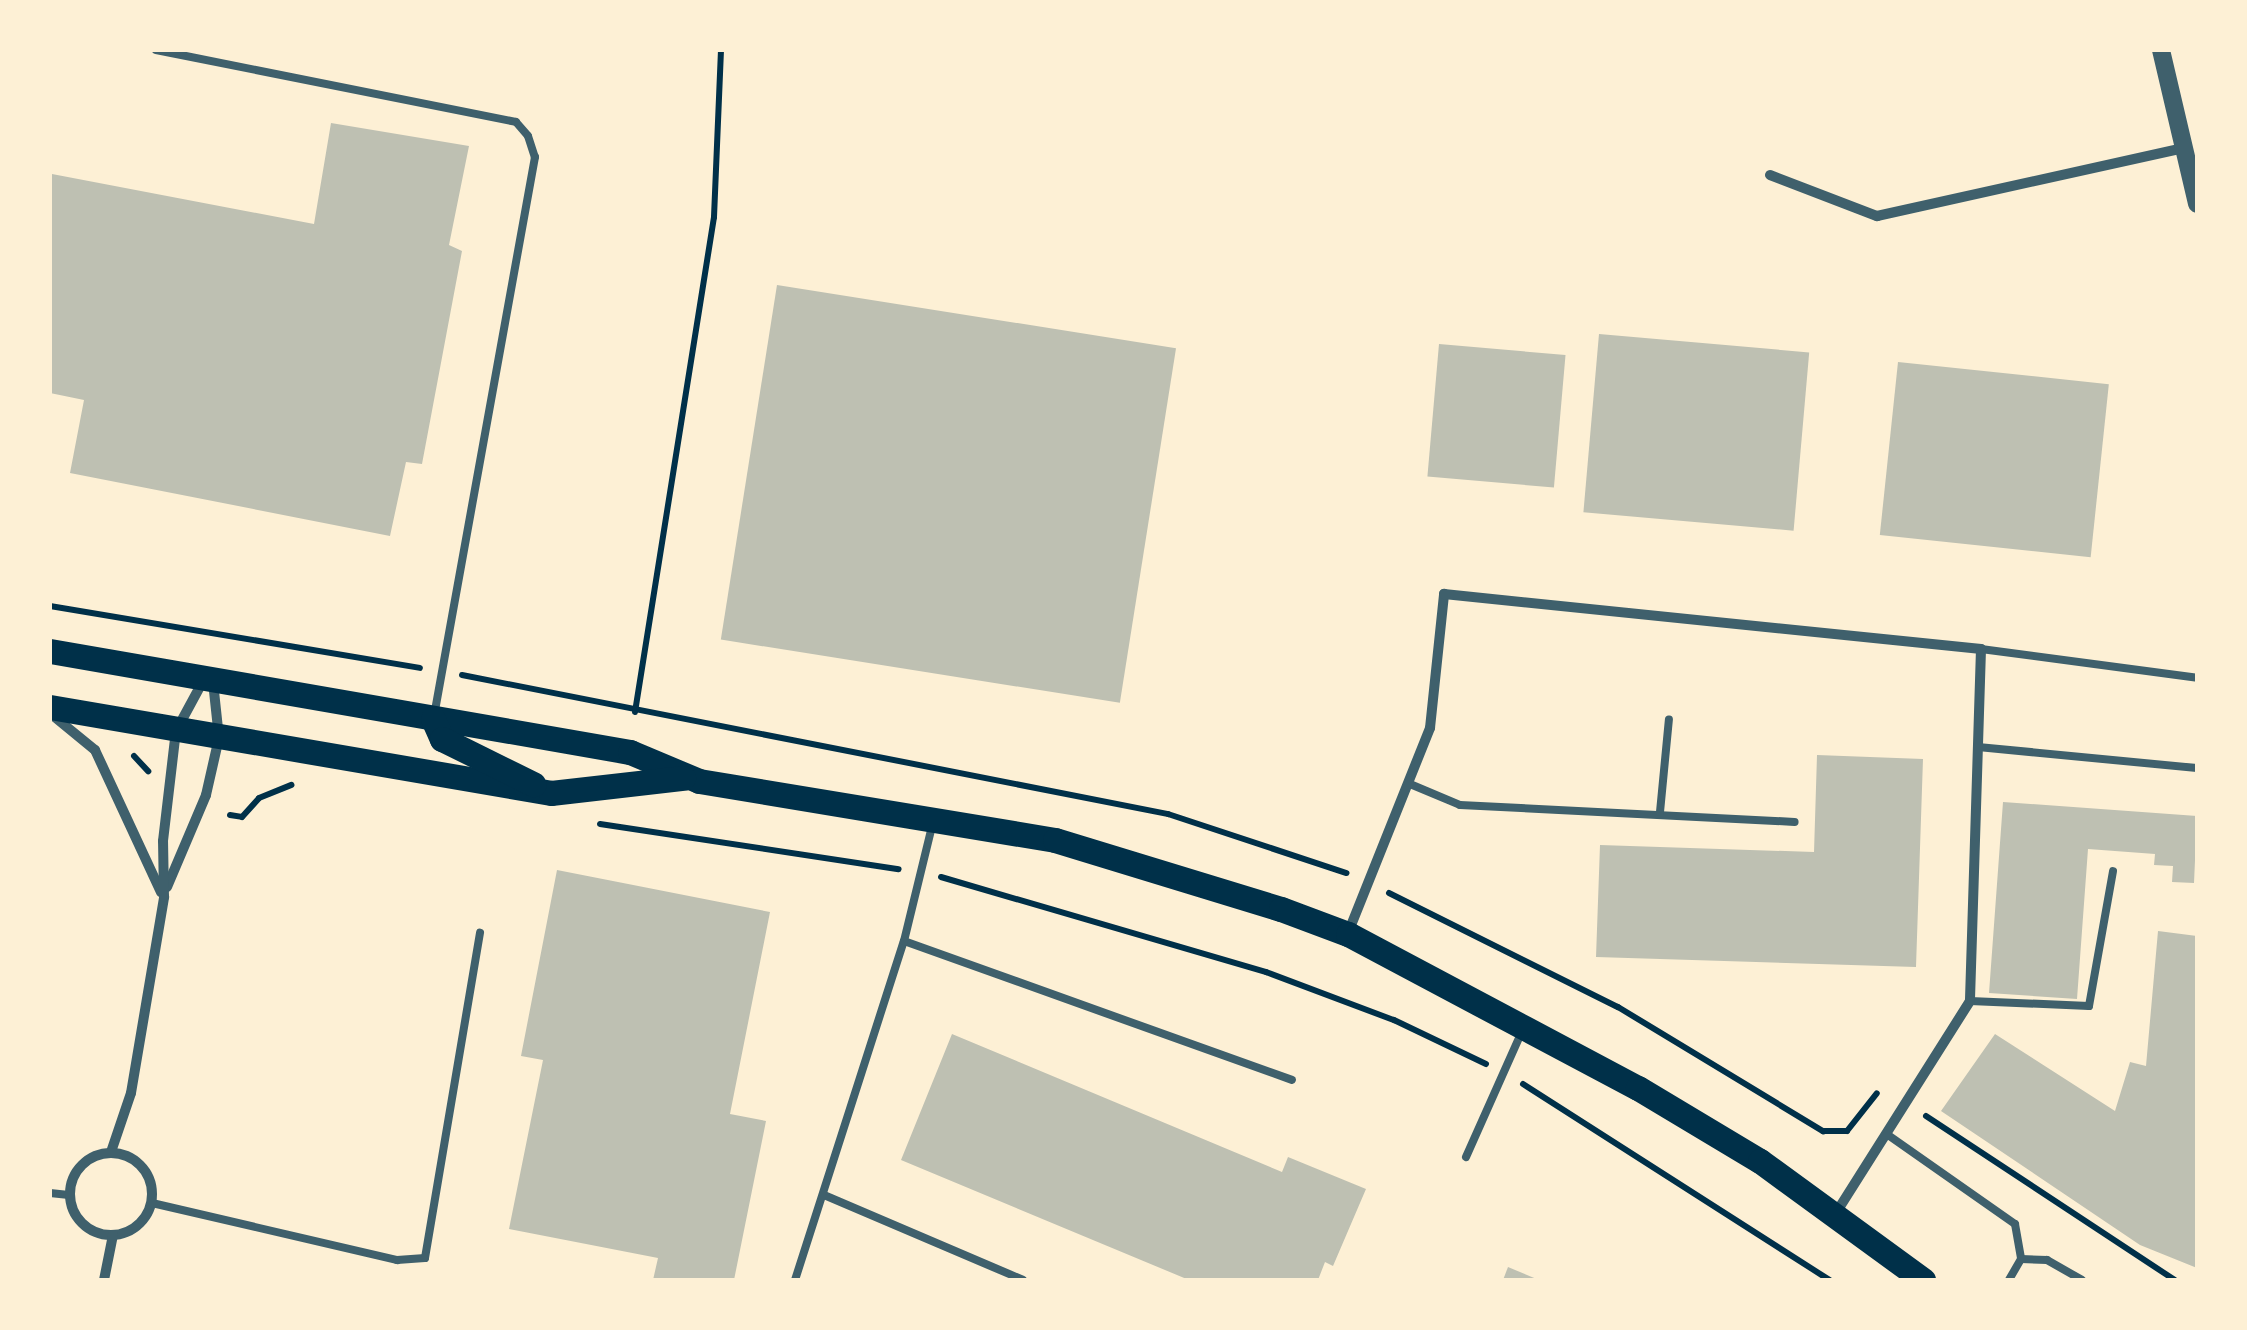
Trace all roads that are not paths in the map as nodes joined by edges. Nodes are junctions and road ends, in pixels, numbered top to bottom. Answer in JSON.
{"nodes":[{"id":1,"x":156,"y":50,"type":"edge"},
{"id":2,"x":2161,"y":50,"type":"edge"},
{"id":3,"x":2184,"y":148,"type":"junction"},
{"id":4,"x":1770,"y":175,"type":"dead end"},
{"id":5,"x":2197,"y":204,"type":"edge"},
{"id":6,"x":1981,"y":649,"type":"junction"},
{"id":7,"x":50,"y":652,"type":"edge"},
{"id":8,"x":2197,"y":678,"type":"edge"},
{"id":9,"x":208,"y":682,"type":"junction"},
{"id":10,"x":50,"y":710,"type":"edge"},
{"id":11,"x":433,"y":719,"type":"junction"},
{"id":12,"x":1668,"y":719,"type":"dead end"},
{"id":13,"x":176,"y":731,"type":"junction"},
{"id":14,"x":219,"y":738,"type":"junction"},
{"id":15,"x":1978,"y":747,"type":"junction"},
{"id":16,"x":2197,"y":768,"type":"edge"},
{"id":17,"x":683,"y":778,"type":"junction"},
{"id":18,"x":1410,"y":784,"type":"junction"},
{"id":19,"x":551,"y":793,"type":"junction"},
{"id":20,"x":1660,"y":812,"type":"junction"},
{"id":21,"x":934,"y":817,"type":"junction"},
{"id":22,"x":1795,"y":822,"type":"dead end"},
{"id":23,"x":2113,"y":871,"type":"dead end"},
{"id":24,"x":164,"y":898,"type":"junction"},
{"id":25,"x":480,"y":934,"type":"dead end"},
{"id":26,"x":1348,"y":934,"type":"junction"},
{"id":27,"x":904,"y":941,"type":"junction"},
{"id":28,"x":1970,"y":1001,"type":"junction"},
{"id":29,"x":1525,"y":1025,"type":"junction"},
{"id":30,"x":1292,"y":1080,"type":"dead end"},
{"id":31,"x":1888,"y":1135,"type":"junction"},
{"id":32,"x":110,"y":1152,"type":"junction"},
{"id":33,"x":1466,"y":1158,"type":"dead end"},
{"id":34,"x":50,"y":1194,"type":"edge"},
{"id":35,"x":69,"y":1194,"type":"junction"},
{"id":36,"x":824,"y":1195,"type":"junction"},
{"id":37,"x":152,"y":1203,"type":"junction"},
{"id":38,"x":1836,"y":1213,"type":"junction"},
{"id":39,"x":113,"y":1236,"type":"junction"},
{"id":40,"x":2021,"y":1259,"type":"junction"},
{"id":41,"x":104,"y":1280,"type":"edge"},
{"id":42,"x":795,"y":1280,"type":"edge"},
{"id":43,"x":1023,"y":1280,"type":"edge"},
{"id":44,"x":1923,"y":1280,"type":"edge"},
{"id":45,"x":2009,"y":1280,"type":"edge"},
{"id":46,"x":2082,"y":1280,"type":"edge"}],
"edges":[{"from":1,"to":11,"type":"lane"},
{"from":2,"to":3,"type":"street"},
{"from":3,"to":4,"type":"street"},
{"from":3,"to":5,"type":"street"},
{"from":6,"to":8,"type":"lane"},
{"from":6,"to":15,"type":"street"},
{"from":6,"to":18,"type":"street"},
{"from":7,"to":9,"type":"main road"},
{"from":9,"to":11,"type":"main road"},
{"from":9,"to":13,"type":"street"},
{"from":9,"to":14,"type":"street"},
{"from":10,"to":13,"type":"main road"},
{"from":10,"to":24,"type":"street"},
{"from":11,"to":17,"type":"main road"},
{"from":11,"to":19,"type":"main road"},
{"from":12,"to":20,"type":"lane"},
{"from":13,"to":14,"type":"main road"},
{"from":13,"to":24,"type":"street"},
{"from":14,"to":19,"type":"main road"},
{"from":14,"to":24,"type":"street"},
{"from":15,"to":16,"type":"lane"},
{"from":15,"to":28,"type":"street"},
{"from":17,"to":19,"type":"main road"},
{"from":17,"to":21,"type":"main road"},
{"from":18,"to":20,"type":"lane"},
{"from":18,"to":26,"type":"street"},
{"from":20,"to":22,"type":"lane"},
{"from":21,"to":26,"type":"main road"},
{"from":21,"to":27,"type":"lane"},
{"from":23,"to":28,"type":"lane"},
{"from":24,"to":32,"type":"street"},
{"from":25,"to":37,"type":"lane"},
{"from":26,"to":29,"type":"main road"},
{"from":27,"to":30,"type":"lane"},
{"from":27,"to":36,"type":"lane"},
{"from":28,"to":31,"type":"street"},
{"from":29,"to":33,"type":"lane"},
{"from":29,"to":38,"type":"main road"},
{"from":31,"to":38,"type":"street"},
{"from":31,"to":40,"type":"lane"},
{"from":32,"to":35,"type":"street"},
{"from":32,"to":37,"type":"street"},
{"from":34,"to":35,"type":"lane"},
{"from":35,"to":39,"type":"street"},
{"from":36,"to":42,"type":"lane"},
{"from":36,"to":43,"type":"lane"},
{"from":37,"to":39,"type":"street"},
{"from":38,"to":44,"type":"main road"},
{"from":39,"to":41,"type":"street"},
{"from":40,"to":45,"type":"lane"},
{"from":40,"to":46,"type":"lane"}]}
